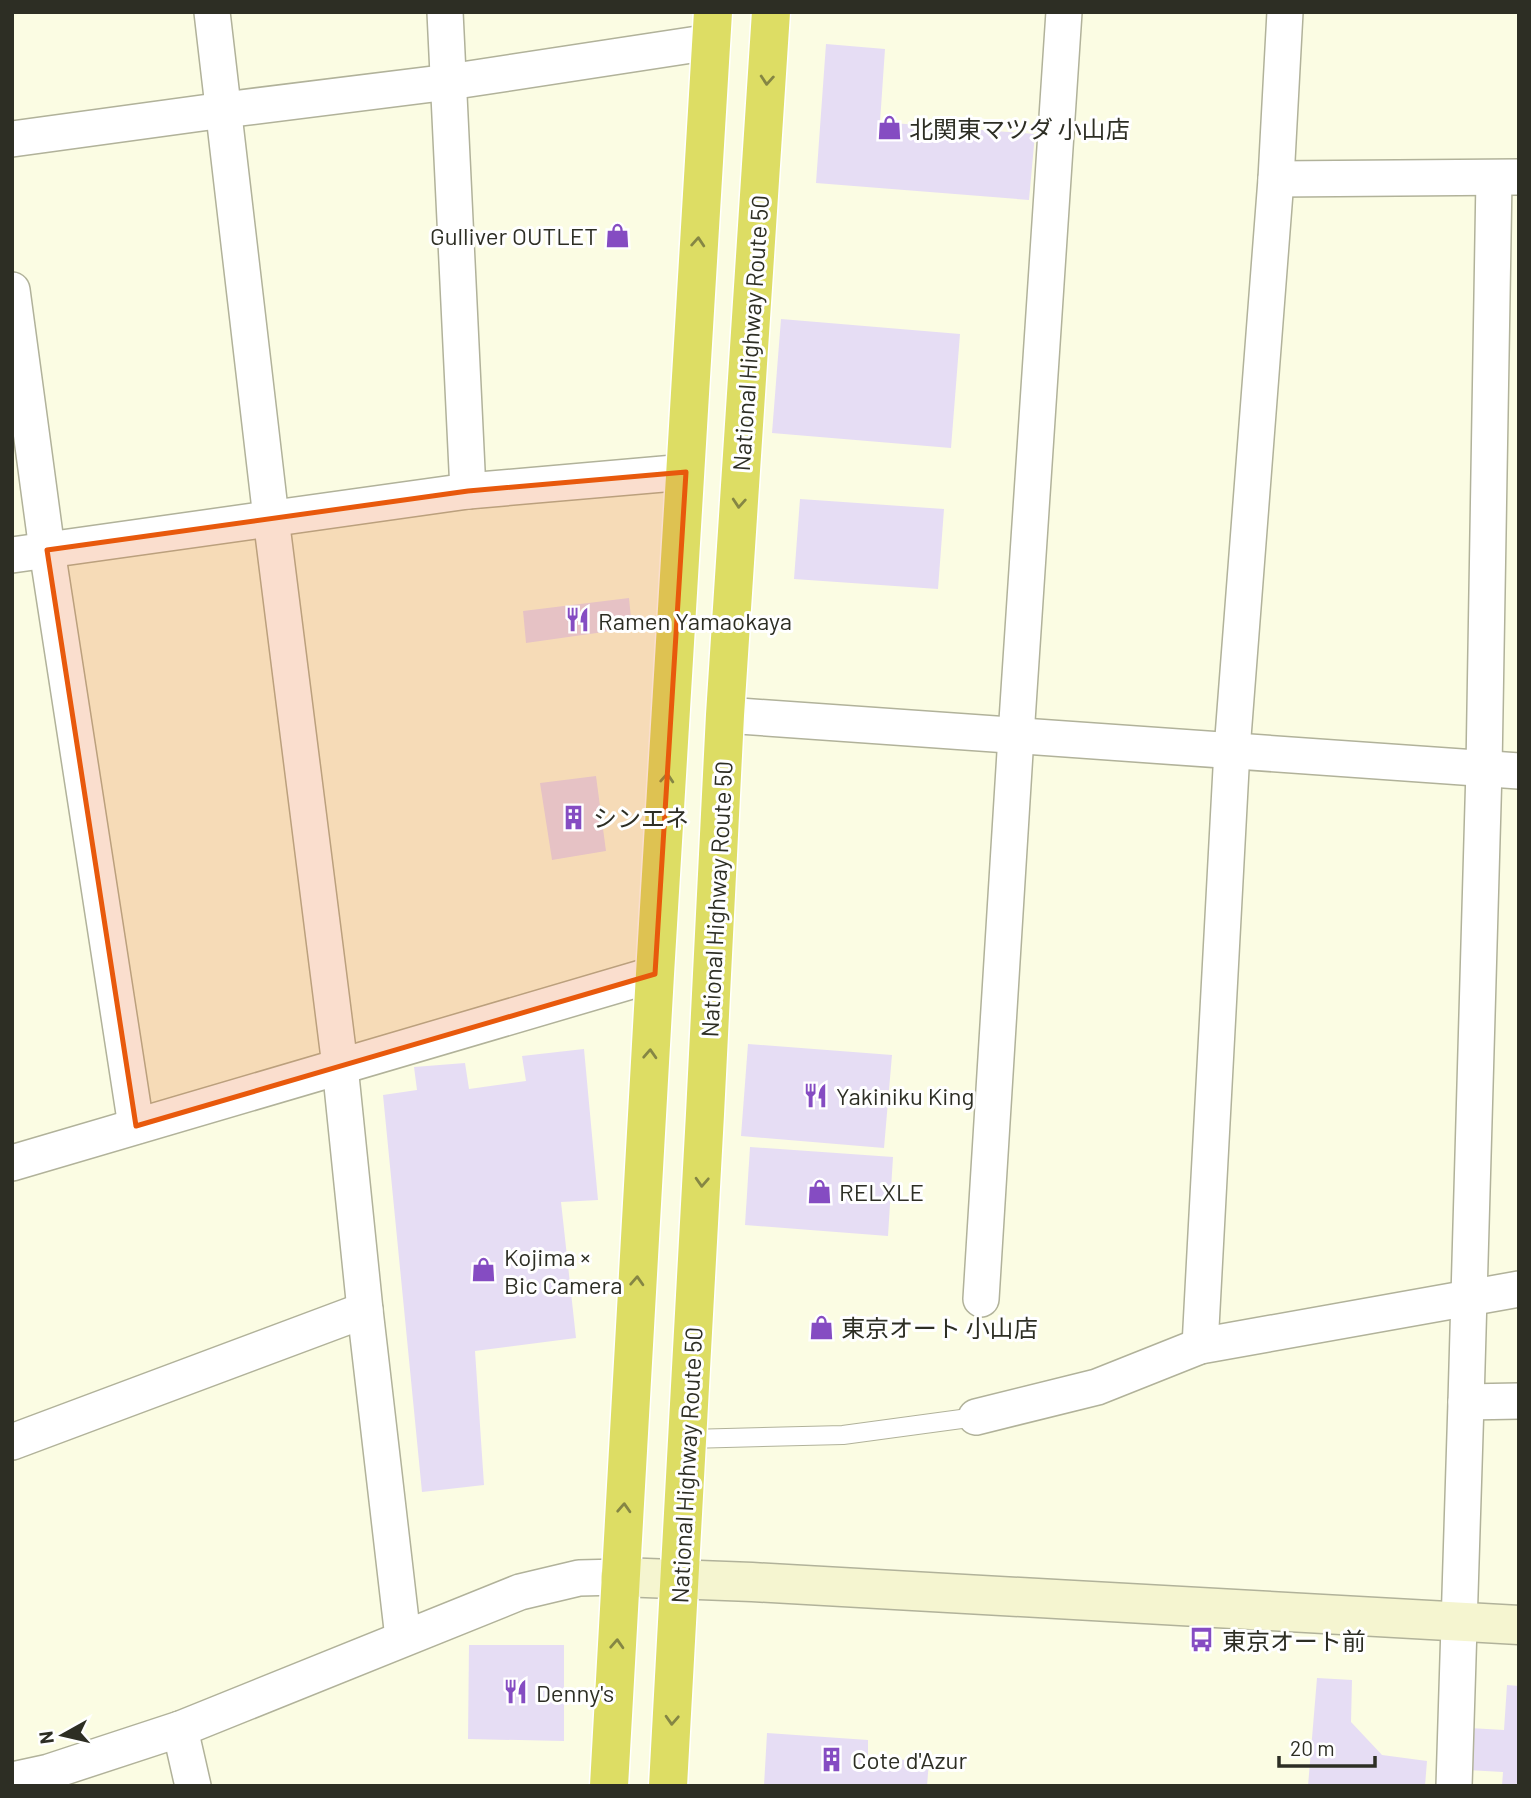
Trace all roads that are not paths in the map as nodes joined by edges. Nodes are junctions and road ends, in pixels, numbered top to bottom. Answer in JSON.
{"nodes":[{"id":1,"x":212,"y":12,"type":"edge"},
{"id":2,"x":445,"y":12,"type":"edge"},
{"id":3,"x":771,"y":12,"type":"edge"},
{"id":4,"x":1064,"y":12,"type":"edge"},
{"id":5,"x":1285,"y":12,"type":"edge"},
{"id":6,"x":712,"y":27,"type":"edge"},
{"id":7,"x":449,"y":82,"type":"junction"},
{"id":8,"x":224,"y":110,"type":"junction"},
{"id":9,"x":12,"y":139,"type":"edge"},
{"id":10,"x":1506,"y":177,"type":"edge"},
{"id":11,"x":1276,"y":179,"type":"junction"},
{"id":12,"x":12,"y":290,"type":"edge"},
{"id":13,"x":686,"y":472,"type":"junction"},
{"id":14,"x":468,"y":491,"type":"junction"},
{"id":15,"x":271,"y":518,"type":"junction"},
{"id":16,"x":47,"y":550,"type":"junction"},
{"id":17,"x":12,"y":555,"type":"edge"},
{"id":18,"x":725,"y":715,"type":"junction"},
{"id":19,"x":1016,"y":736,"type":"junction"},
{"id":20,"x":1232,"y":750,"type":"junction"},
{"id":21,"x":1484,"y":769,"type":"junction"},
{"id":22,"x":1519,"y":771,"type":"edge"},
{"id":23,"x":655,"y":974,"type":"junction"},
{"id":24,"x":340,"y":1066,"type":"junction"},
{"id":25,"x":136,"y":1126,"type":"junction"},
{"id":26,"x":12,"y":1163,"type":"edge"},
{"id":27,"x":1519,"y":1289,"type":"edge"},
{"id":28,"x":981,"y":1299,"type":"dead end"},
{"id":29,"x":1469,"y":1299,"type":"junction"},
{"id":30,"x":365,"y":1310,"type":"junction"},
{"id":31,"x":1200,"y":1346,"type":"junction"},
{"id":32,"x":1519,"y":1401,"type":"edge"},
{"id":33,"x":1466,"y":1402,"type":"junction"},
{"id":34,"x":976,"y":1417,"type":"joint"},
{"id":35,"x":688,"y":1438,"type":"junction"},
{"id":36,"x":12,"y":1442,"type":"edge"},
{"id":37,"x":620,"y":1577,"type":"junction"},
{"id":38,"x":680,"y":1579,"type":"junction"},
{"id":39,"x":1458,"y":1622,"type":"junction"},
{"id":40,"x":1519,"y":1625,"type":"edge"},
{"id":41,"x":403,"y":1638,"type":"junction"},
{"id":42,"x":180,"y":1728,"type":"junction"},
{"id":43,"x":12,"y":1780,"type":"edge"},
{"id":44,"x":193,"y":1786,"type":"edge"},
{"id":45,"x":609,"y":1786,"type":"edge"},
{"id":46,"x":668,"y":1786,"type":"edge"},
{"id":47,"x":1454,"y":1786,"type":"edge"}],
"edges":[{"from":1,"to":8,"type":"street"},
{"from":2,"to":7,"type":"street"},
{"from":3,"to":18,"type":"highway","name":"National Highway Route 50","one_way":true},
{"from":4,"to":19,"type":"street"},
{"from":5,"to":11,"type":"street"},
{"from":6,"to":7,"type":"street"},
{"from":13,"to":6,"type":"highway","one_way":true},
{"from":7,"to":8,"type":"street"},
{"from":7,"to":14,"type":"street"},
{"from":8,"to":9,"type":"street"},
{"from":8,"to":15,"type":"street"},
{"from":10,"to":11,"type":"street"},
{"from":10,"to":21,"type":"street"},
{"from":11,"to":20,"type":"street"},
{"from":12,"to":16,"type":"street"},
{"from":13,"to":14,"type":"street"},
{"from":23,"to":13,"type":"highway","one_way":true},
{"from":14,"to":15,"type":"street"},
{"from":15,"to":16,"type":"street"},
{"from":15,"to":24,"type":"street"},
{"from":16,"to":17,"type":"street"},
{"from":16,"to":25,"type":"street"},
{"from":18,"to":19,"type":"street"},
{"from":18,"to":35,"type":"highway","name":"National Highway Route 50","one_way":true},
{"from":19,"to":20,"type":"street"},
{"from":19,"to":28,"type":"street"},
{"from":20,"to":21,"type":"street"},
{"from":20,"to":31,"type":"street"},
{"from":21,"to":22,"type":"street"},
{"from":21,"to":29,"type":"street"},
{"from":23,"to":24,"type":"street"},
{"from":37,"to":23,"type":"highway","one_way":true},
{"from":24,"to":25,"type":"street"},
{"from":24,"to":30,"type":"street"},
{"from":25,"to":26,"type":"street"},
{"from":27,"to":29,"type":"street"},
{"from":29,"to":31,"type":"street"},
{"from":29,"to":33,"type":"street"},
{"from":30,"to":36,"type":"street"},
{"from":30,"to":41,"type":"street"},
{"from":31,"to":34,"type":"street"},
{"from":32,"to":33,"type":"street"},
{"from":33,"to":39,"type":"street"},
{"from":34,"to":35,"type":"lane"},
{"from":35,"to":38,"type":"highway","name":"National Highway Route 50"},
{"from":37,"to":38,"type":"street"},
{"from":37,"to":41,"type":"street"},
{"from":45,"to":37,"type":"highway","one_way":true},
{"from":38,"to":39,"type":"street"},
{"from":38,"to":46,"type":"highway","name":"National Highway Route 50","one_way":true},
{"from":39,"to":40,"type":"street"},
{"from":39,"to":47,"type":"street"},
{"from":41,"to":42,"type":"street"},
{"from":42,"to":43,"type":"street"},
{"from":42,"to":44,"type":"street"}]}
